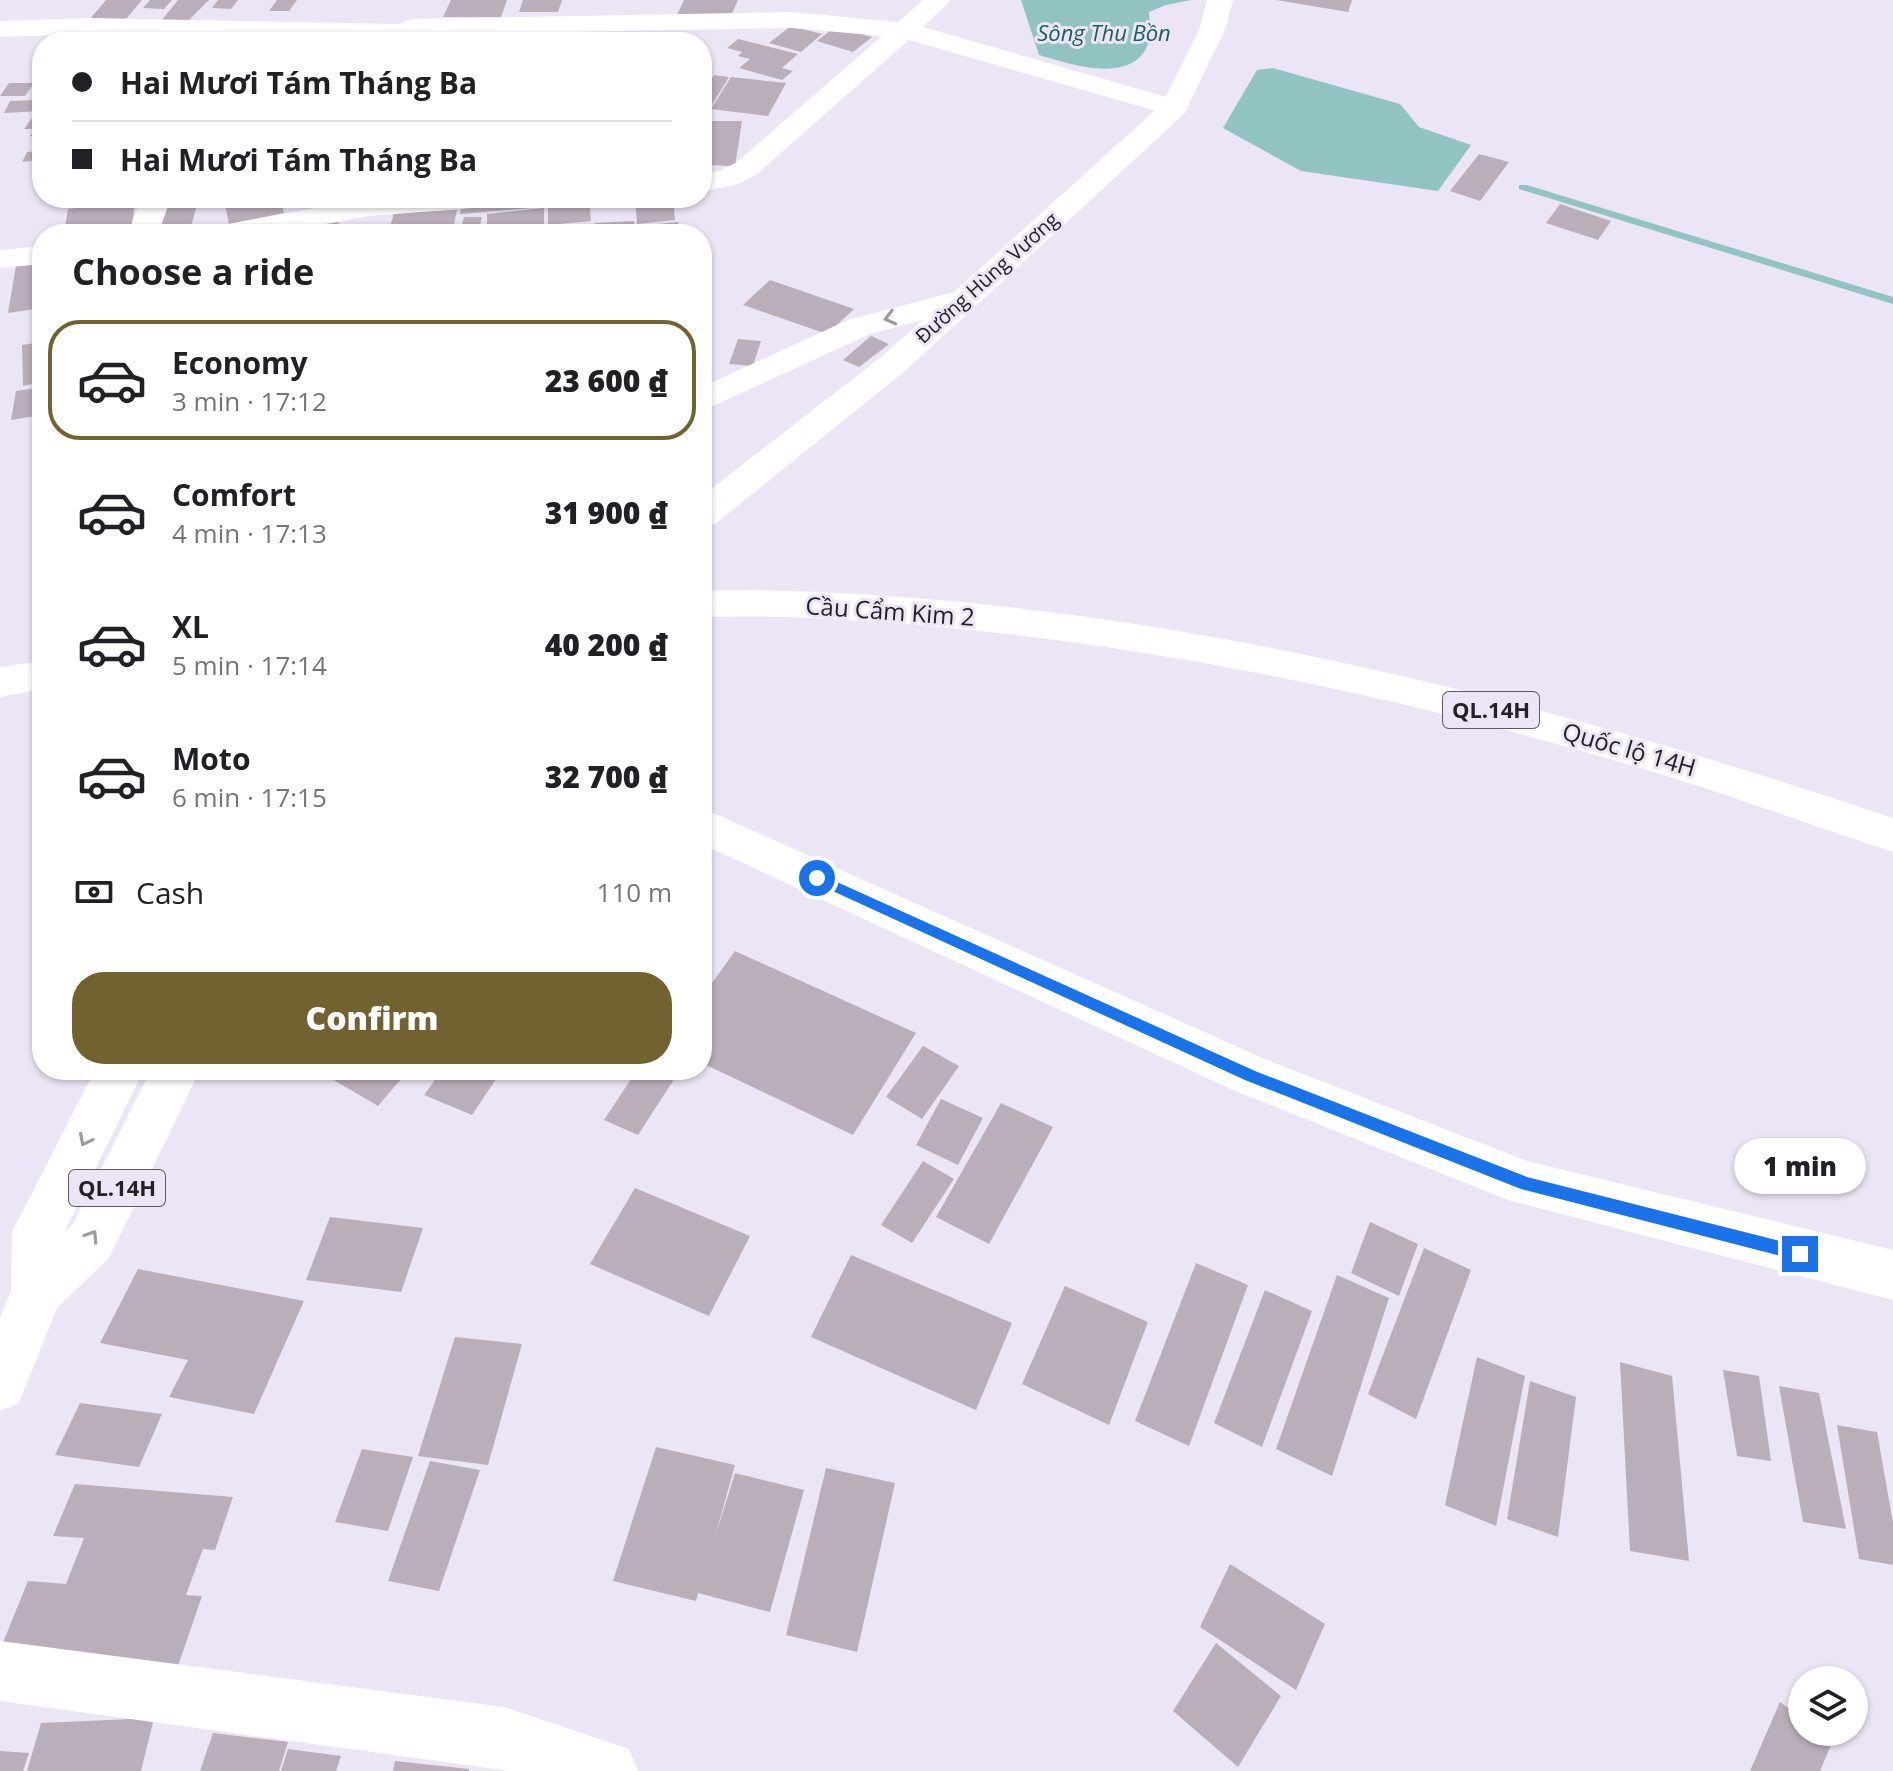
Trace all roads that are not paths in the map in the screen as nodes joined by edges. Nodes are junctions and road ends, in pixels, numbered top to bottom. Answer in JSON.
{"nodes":[{"id":1,"x":417,"y":0,"type":"edge"},
{"id":2,"x":938,"y":0,"type":"edge"},
{"id":3,"x":1220,"y":0,"type":"edge"},
{"id":4,"x":0,"y":29,"type":"edge"},
{"id":5,"x":904,"y":30,"type":"junction"},
{"id":6,"x":330,"y":32,"type":"edge"},
{"id":7,"x":410,"y":32,"type":"edge"},
{"id":8,"x":465,"y":32,"type":"edge"},
{"id":9,"x":1174,"y":108,"type":"junction"},
{"id":10,"x":712,"y":181,"type":"edge"},
{"id":11,"x":407,"y":208,"type":"edge"},
{"id":12,"x":368,"y":213,"type":"edge"},
{"id":13,"x":292,"y":224,"type":"edge"},
{"id":14,"x":32,"y":256,"type":"edge"},
{"id":15,"x":0,"y":259,"type":"edge"},
{"id":16,"x":965,"y":298,"type":"junction"},
{"id":17,"x":712,"y":395,"type":"edge"},
{"id":18,"x":712,"y":507,"type":"edge"},
{"id":19,"x":712,"y":604,"type":"edge"},
{"id":20,"x":1078,"y":626,"type":"joint"},
{"id":21,"x":32,"y":677,"type":"edge"},
{"id":22,"x":0,"y":682,"type":"edge"},
{"id":23,"x":712,"y":830,"type":"edge"},
{"id":24,"x":1893,"y":835,"type":"edge"},
{"id":25,"x":115,"y":1080,"type":"edge"},
{"id":26,"x":171,"y":1080,"type":"edge"},
{"id":27,"x":1893,"y":1275,"type":"edge"},
{"id":28,"x":37,"y":1291,"type":"junction"},
{"id":29,"x":0,"y":1384,"type":"edge"},
{"id":30,"x":0,"y":1671,"type":"edge"},
{"id":31,"x":607,"y":1771,"type":"edge"}],
"edges":[{"from":1,"to":7,"type":"main road"},
{"from":2,"to":5,"type":"main road"},
{"from":3,"to":9,"type":"main road","name":"Đường Hùng Vương"},
{"from":4,"to":6,"type":"main road"},
{"from":5,"to":8,"type":"main road"},
{"from":5,"to":9,"type":"main road"},
{"from":5,"to":10,"type":"main road"},
{"from":9,"to":16,"type":"main road","name":"Đường Hùng Vương"},
{"from":11,"to":12,"type":"main road"},
{"from":12,"to":13,"type":"main road"},
{"from":14,"to":15,"type":"main road"},
{"from":16,"to":17,"type":"main road","one_way":true},
{"from":16,"to":18,"type":"main road","name":"Đường Hùng Vương"},
{"from":19,"to":20,"type":"main road","name":"Cầu Cẩm Kim 2","number":"QL.14H"},
{"from":20,"to":24,"type":"main road","name":"Quốc lộ 14H","number":"QL.14H"},
{"from":21,"to":22,"type":"main road"},
{"from":23,"to":27,"type":"main road"},
{"from":25,"to":28,"type":"main road","one_way":true},
{"from":28,"to":26,"type":"main road","number":"QL.14H","one_way":true},
{"from":28,"to":29,"type":"main road","number":"QL.14H"},
{"from":30,"to":31,"type":"main road"}]}
